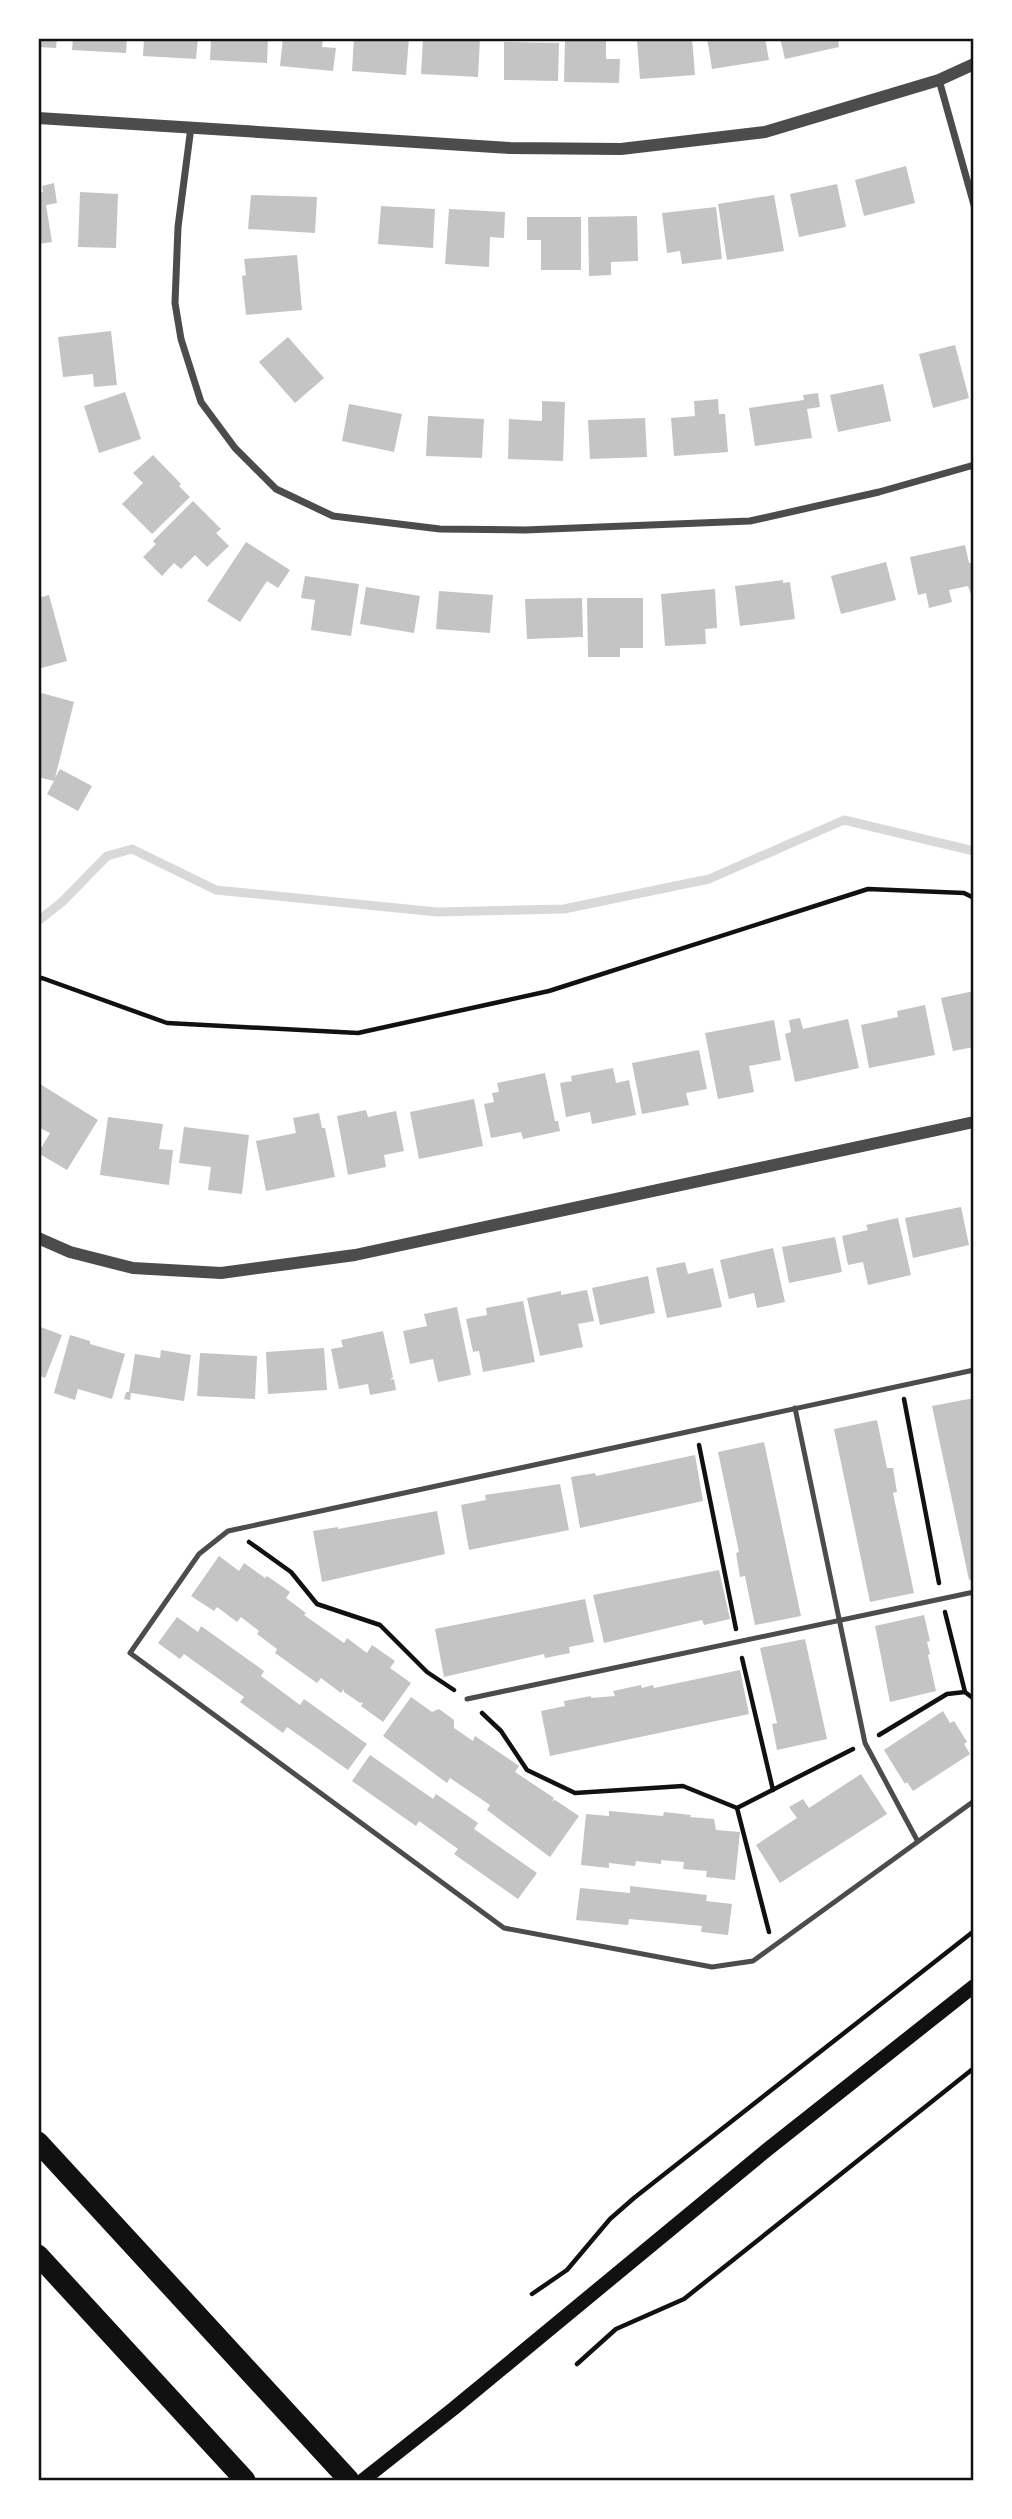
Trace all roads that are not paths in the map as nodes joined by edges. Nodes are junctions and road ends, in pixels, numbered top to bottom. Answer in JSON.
{"nodes":[{"id":1,"x":974,"y":64,"type":"edge"},
{"id":2,"x":939,"y":80,"type":"junction"},
{"id":3,"x":38,"y":118,"type":"edge"},
{"id":4,"x":191,"y":127,"type":"junction"},
{"id":5,"x":974,"y":205,"type":"edge"},
{"id":6,"x":974,"y":466,"type":"edge"},
{"id":7,"x":974,"y":1122,"type":"edge"},
{"id":8,"x":38,"y":1238,"type":"edge"},
{"id":9,"x":974,"y":1370,"type":"edge"},
{"id":10,"x":795,"y":1408,"type":"junction"},
{"id":11,"x":974,"y":1592,"type":"edge"},
{"id":12,"x":839,"y":1622,"type":"junction"},
{"id":13,"x":467,"y":1699,"type":"dead end"},
{"id":14,"x":974,"y":1801,"type":"edge"},
{"id":15,"x":917,"y":1840,"type":"junction"},
{"id":16,"x":974,"y":1986,"type":"edge"},
{"id":17,"x":38,"y":2142,"type":"edge"},
{"id":18,"x":38,"y":2255,"type":"edge"},
{"id":19,"x":246,"y":2480,"type":"edge"},
{"id":20,"x":349,"y":2480,"type":"edge"},
{"id":21,"x":363,"y":2480,"type":"edge"}],
"edges":[{"from":1,"to":2,"type":"street"},
{"from":2,"to":4,"type":"street"},
{"from":2,"to":5,"type":"street"},
{"from":3,"to":4,"type":"street"},
{"from":4,"to":6,"type":"street"},
{"from":7,"to":8,"type":"street"},
{"from":9,"to":10,"type":"lane"},
{"from":10,"to":12,"type":"lane"},
{"from":10,"to":15,"type":"lane"},
{"from":11,"to":12,"type":"lane"},
{"from":12,"to":13,"type":"lane"},
{"from":12,"to":15,"type":"lane"},
{"from":14,"to":15,"type":"lane"},
{"from":16,"to":21,"type":"main road"},
{"from":17,"to":20,"type":"highway"},
{"from":18,"to":19,"type":"highway"}]}
